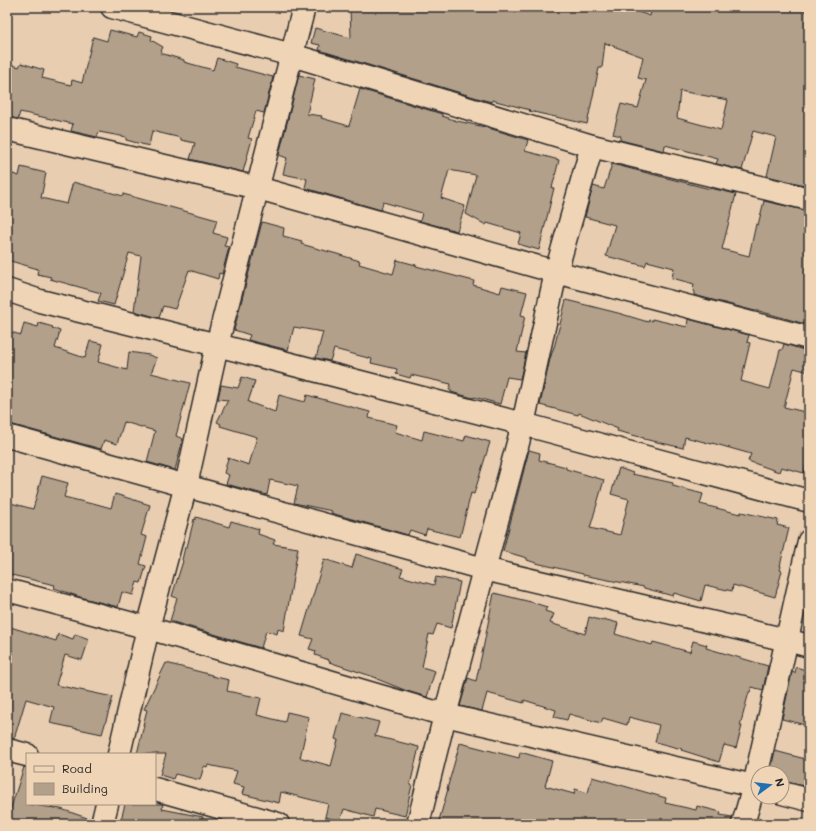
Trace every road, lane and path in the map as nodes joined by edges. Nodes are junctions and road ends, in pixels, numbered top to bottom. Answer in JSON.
{"nodes":[{"id":1,"x":112,"y":7,"type":"edge"},
{"id":2,"x":304,"y":7,"type":"edge"},
{"id":3,"x":292,"y":55,"type":"junction"},
{"id":4,"x":7,"y":128,"type":"edge"},
{"id":5,"x":592,"y":146,"type":"junction"},
{"id":6,"x":258,"y":188,"type":"junction"},
{"id":7,"x":809,"y":199,"type":"edge"},
{"id":8,"x":556,"y":272,"type":"junction"},
{"id":9,"x":7,"y":290,"type":"edge"},
{"id":10,"x":809,"y":338,"type":"edge"},
{"id":11,"x":217,"y":345,"type":"junction"},
{"id":12,"x":523,"y":424,"type":"junction"},
{"id":13,"x":7,"y":436,"type":"edge"},
{"id":14,"x":186,"y":485,"type":"junction"},
{"id":15,"x":809,"y":501,"type":"edge"},
{"id":16,"x":809,"y":541,"type":"edge"},
{"id":17,"x":484,"y":569,"type":"junction"},
{"id":18,"x":7,"y":590,"type":"edge"},
{"id":19,"x":148,"y":628,"type":"junction"},
{"id":20,"x":787,"y":640,"type":"junction"},
{"id":21,"x":809,"y":646,"type":"edge"},
{"id":22,"x":444,"y":715,"type":"junction"},
{"id":23,"x":7,"y":750,"type":"edge"},
{"id":24,"x":119,"y":753,"type":"edge"},
{"id":25,"x":26,"y":755,"type":"edge"},
{"id":26,"x":761,"y":765,"type":"edge"},
{"id":27,"x":750,"y":786,"type":"edge"},
{"id":28,"x":156,"y":789,"type":"edge"},
{"id":29,"x":790,"y":795,"type":"edge"},
{"id":30,"x":809,"y":800,"type":"edge"},
{"id":31,"x":750,"y":804,"type":"edge"},
{"id":32,"x":107,"y":805,"type":"edge"},
{"id":33,"x":102,"y":824,"type":"edge"},
{"id":34,"x":278,"y":824,"type":"edge"},
{"id":35,"x":418,"y":824,"type":"edge"},
{"id":36,"x":743,"y":824,"type":"edge"}],
"edges":[{"from":1,"to":3,"type":"street"},
{"from":2,"to":3,"type":"street"},
{"from":3,"to":5,"type":"street"},
{"from":3,"to":6,"type":"street"},
{"from":4,"to":6,"type":"street"},
{"from":5,"to":7,"type":"street"},
{"from":5,"to":8,"type":"street"},
{"from":6,"to":8,"type":"street"},
{"from":6,"to":11,"type":"street"},
{"from":8,"to":10,"type":"street"},
{"from":8,"to":12,"type":"street"},
{"from":9,"to":11,"type":"street"},
{"from":11,"to":12,"type":"street"},
{"from":11,"to":14,"type":"street"},
{"from":12,"to":15,"type":"street"},
{"from":12,"to":17,"type":"street"},
{"from":13,"to":14,"type":"street"},
{"from":14,"to":17,"type":"street"},
{"from":14,"to":19,"type":"street"},
{"from":16,"to":20,"type":"street"},
{"from":17,"to":20,"type":"street"},
{"from":17,"to":22,"type":"street"},
{"from":18,"to":19,"type":"street"},
{"from":19,"to":22,"type":"street"},
{"from":19,"to":24,"type":"street"},
{"from":20,"to":21,"type":"street"},
{"from":20,"to":26,"type":"street"},
{"from":22,"to":27,"type":"street"},
{"from":22,"to":35,"type":"street"},
{"from":23,"to":25,"type":"street"},
{"from":28,"to":34,"type":"street"},
{"from":29,"to":30,"type":"street"},
{"from":31,"to":36,"type":"street"},
{"from":32,"to":33,"type":"street"}]}
